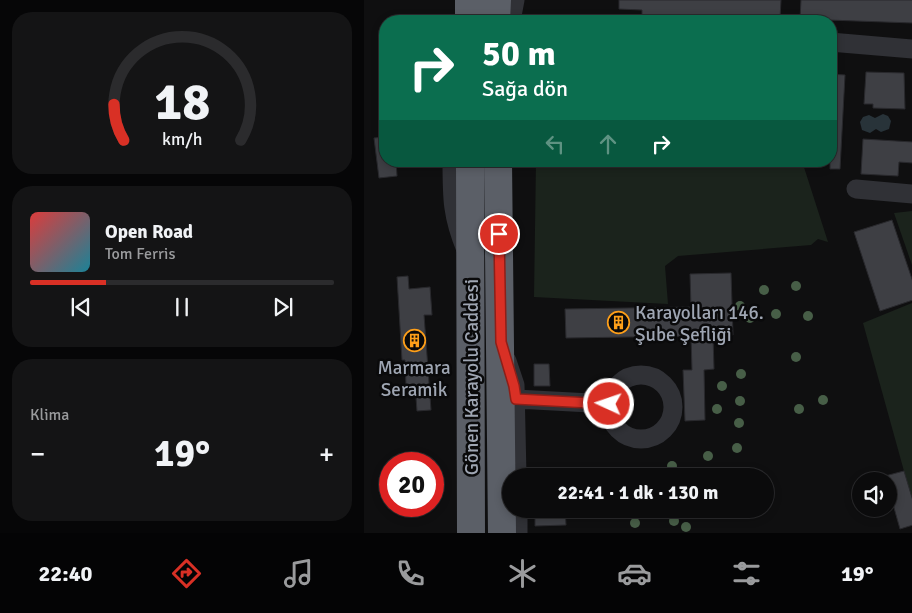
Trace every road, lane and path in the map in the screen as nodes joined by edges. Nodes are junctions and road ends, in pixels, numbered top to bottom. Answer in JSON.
{"nodes":[{"id":1,"x":469,"y":0,"type":"edge"},
{"id":2,"x":495,"y":0,"type":"edge"},
{"id":3,"x":515,"y":0,"type":"edge"},
{"id":4,"x":469,"y":15,"type":"edge"},
{"id":5,"x":496,"y":15,"type":"edge"},
{"id":6,"x":511,"y":15,"type":"edge"},
{"id":7,"x":837,"y":43,"type":"edge"},
{"id":8,"x":912,"y":49,"type":"edge"},
{"id":9,"x":452,"y":167,"type":"edge"},
{"id":10,"x":470,"y":167,"type":"edge"},
{"id":11,"x":498,"y":167,"type":"edge"},
{"id":12,"x":856,"y":189,"type":"dead end"},
{"id":13,"x":912,"y":194,"type":"edge"},
{"id":14,"x":470,"y":259,"type":"junction"},
{"id":15,"x":501,"y":342,"type":"junction"},
{"id":16,"x":516,"y":399,"type":"junction"},
{"id":17,"x":609,"y":404,"type":"dead end"},
{"id":18,"x":517,"y":468,"type":"edge"},
{"id":19,"x":518,"y":518,"type":"edge"},
{"id":20,"x":471,"y":533,"type":"edge"},
{"id":21,"x":502,"y":533,"type":"edge"},
{"id":22,"x":518,"y":533,"type":"edge"}],
"edges":[{"from":1,"to":4,"type":"highway"},
{"from":2,"to":5,"type":"highway"},
{"from":3,"to":6,"type":"street"},
{"from":7,"to":8,"type":"street"},
{"from":9,"to":14,"type":"street"},
{"from":10,"to":14,"type":"highway","name":"Gönen Karayolu Caddesi"},
{"from":11,"to":15,"type":"highway","name":"Gönen Karayolu Caddesi"},
{"from":12,"to":13,"type":"street"},
{"from":14,"to":20,"type":"highway","name":"Gönen Karayolu Caddesi"},
{"from":15,"to":16,"type":"street"},
{"from":15,"to":21,"type":"highway","name":"Gönen Karayolu Caddesi"},
{"from":16,"to":17,"type":"street"},
{"from":16,"to":18,"type":"street"},
{"from":19,"to":22,"type":"street"}]}
